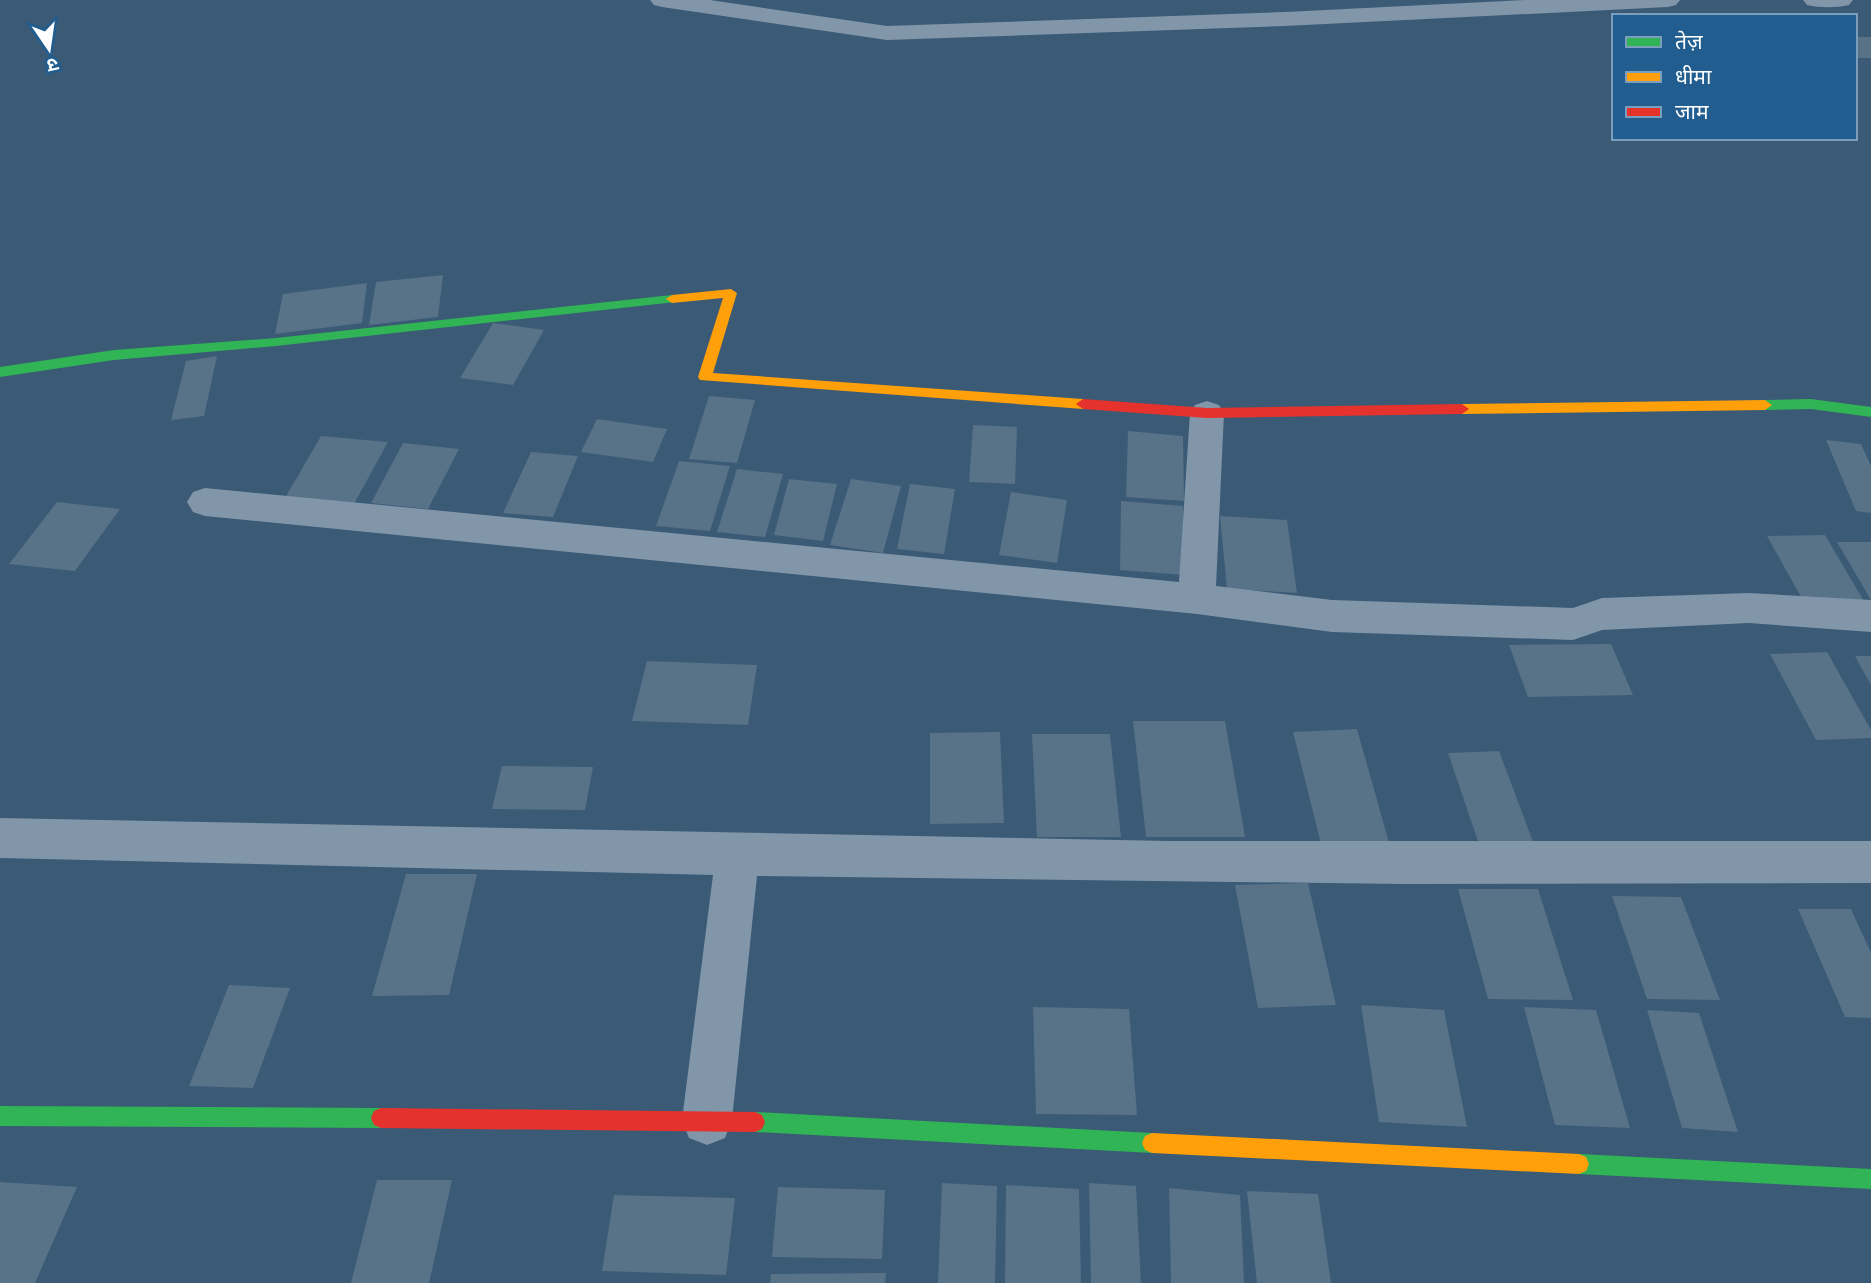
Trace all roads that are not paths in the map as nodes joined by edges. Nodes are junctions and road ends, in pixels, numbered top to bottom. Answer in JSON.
{"nodes":[{"id":1,"x":662,"y":0,"type":"edge"},
{"id":2,"x":1668,"y":0,"type":"edge"},
{"id":3,"x":1815,"y":0,"type":"edge"},
{"id":4,"x":1842,"y":0,"type":"edge"},
{"id":5,"x":1509,"y":4,"type":"edge"},
{"id":6,"x":0,"y":372,"type":"edge"},
{"id":7,"x":1871,"y":412,"type":"edge"},
{"id":8,"x":1207,"y":413,"type":"junction"},
{"id":9,"x":205,"y":502,"type":"dead end"},
{"id":10,"x":1197,"y":599,"type":"junction"},
{"id":11,"x":1871,"y":616,"type":"edge"},
{"id":12,"x":0,"y":838,"type":"edge"},
{"id":13,"x":737,"y":856,"type":"junction"},
{"id":14,"x":1871,"y":862,"type":"edge"},
{"id":15,"x":0,"y":1116,"type":"edge"},
{"id":16,"x":707,"y":1120,"type":"junction"},
{"id":17,"x":1871,"y":1179,"type":"edge"}],
"edges":[{"from":1,"to":5,"type":"street"},
{"from":2,"to":5,"type":"street"},
{"from":3,"to":4,"type":"street"},
{"from":6,"to":8,"type":"street"},
{"from":7,"to":8,"type":"street"},
{"from":8,"to":10,"type":"street"},
{"from":9,"to":10,"type":"street"},
{"from":10,"to":11,"type":"street"},
{"from":12,"to":13,"type":"street"},
{"from":13,"to":14,"type":"street"},
{"from":13,"to":16,"type":"street"},
{"from":15,"to":16,"type":"street"},
{"from":16,"to":17,"type":"street"}]}
